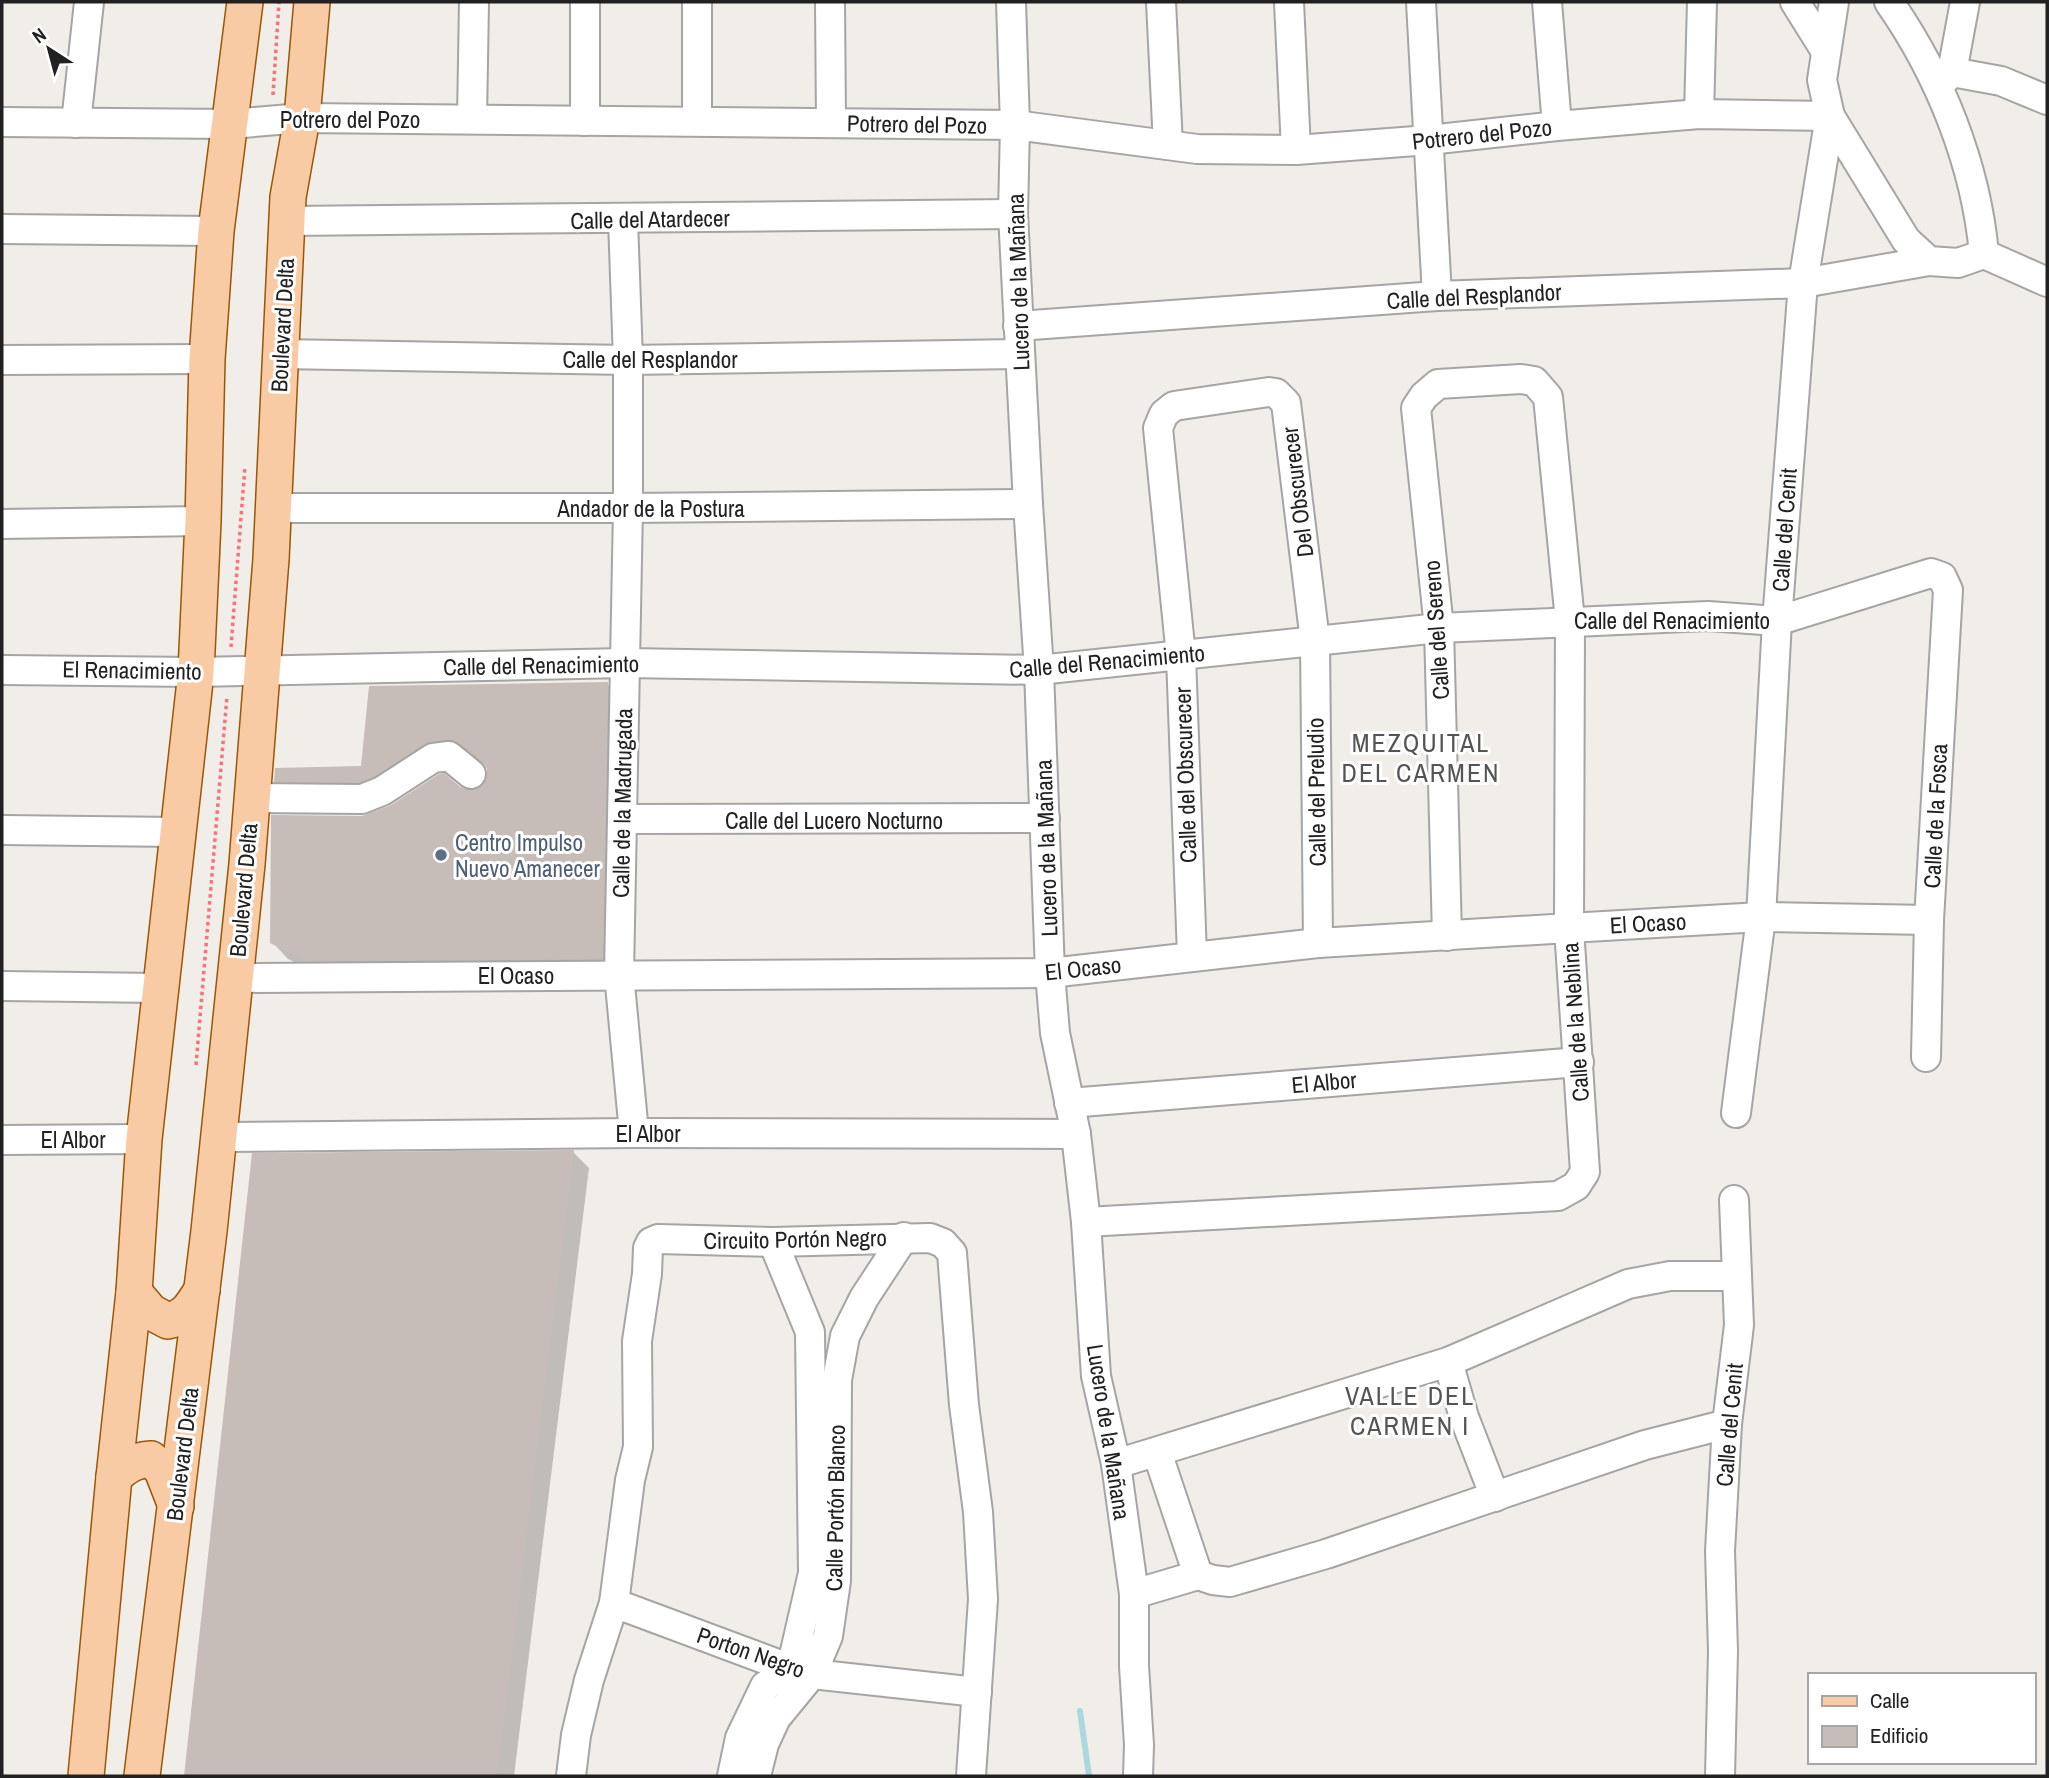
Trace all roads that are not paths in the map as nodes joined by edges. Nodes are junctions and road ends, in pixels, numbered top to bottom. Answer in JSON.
{"nodes":[{"id":1,"x":89,"y":2,"type":"edge"},
{"id":2,"x":245,"y":2,"type":"edge"},
{"id":3,"x":312,"y":2,"type":"edge"},
{"id":4,"x":474,"y":2,"type":"edge"},
{"id":5,"x":585,"y":2,"type":"edge"},
{"id":6,"x":697,"y":2,"type":"edge"},
{"id":7,"x":830,"y":2,"type":"edge"},
{"id":8,"x":1011,"y":2,"type":"edge"},
{"id":9,"x":1161,"y":2,"type":"edge"},
{"id":10,"x":1289,"y":2,"type":"edge"},
{"id":11,"x":1421,"y":2,"type":"edge"},
{"id":12,"x":1547,"y":2,"type":"edge"},
{"id":13,"x":1702,"y":2,"type":"edge"},
{"id":14,"x":1795,"y":2,"type":"edge"},
{"id":15,"x":1834,"y":2,"type":"edge"},
{"id":16,"x":1889,"y":2,"type":"edge"},
{"id":17,"x":1965,"y":2,"type":"edge"},
{"id":18,"x":1825,"y":50,"type":"junction"},
{"id":19,"x":1945,"y":79,"type":"junction"},
{"id":20,"x":2047,"y":100,"type":"edge"},
{"id":21,"x":1699,"y":114,"type":"junction"},
{"id":22,"x":1830,"y":116,"type":"junction"},
{"id":23,"x":287,"y":119,"type":"junction"},
{"id":24,"x":472,"y":119,"type":"junction"},
{"id":25,"x":585,"y":121,"type":"junction"},
{"id":26,"x":697,"y":121,"type":"junction"},
{"id":27,"x":2,"y":122,"type":"edge"},
{"id":28,"x":76,"y":122,"type":"junction"},
{"id":29,"x":831,"y":123,"type":"junction"},
{"id":30,"x":230,"y":124,"type":"junction"},
{"id":31,"x":1015,"y":125,"type":"junction"},
{"id":32,"x":1557,"y":126,"type":"junction"},
{"id":33,"x":1429,"y":140,"type":"junction"},
{"id":34,"x":1168,"y":145,"type":"junction"},
{"id":35,"x":1296,"y":149,"type":"junction"},
{"id":36,"x":1013,"y":214,"type":"junction"},
{"id":37,"x":623,"y":220,"type":"junction"},
{"id":38,"x":287,"y":221,"type":"junction"},
{"id":39,"x":2,"y":229,"type":"edge"},
{"id":40,"x":216,"y":231,"type":"junction"},
{"id":41,"x":1984,"y":254,"type":"junction"},
{"id":42,"x":1929,"y":261,"type":"junction"},
{"id":43,"x":1803,"y":282,"type":"junction"},
{"id":44,"x":2047,"y":282,"type":"edge"},
{"id":45,"x":1437,"y":296,"type":"junction"},
{"id":46,"x":1018,"y":326,"type":"junction"},
{"id":47,"x":280,"y":354,"type":"junction"},
{"id":48,"x":1020,"y":354,"type":"junction"},
{"id":49,"x":207,"y":359,"type":"junction"},
{"id":50,"x":2,"y":360,"type":"edge"},
{"id":51,"x":628,"y":360,"type":"junction"},
{"id":52,"x":1416,"y":408,"type":"joint"},
{"id":53,"x":1158,"y":428,"type":"joint"},
{"id":54,"x":1028,"y":504,"type":"junction"},
{"id":55,"x":274,"y":508,"type":"junction"},
{"id":56,"x":628,"y":508,"type":"junction"},
{"id":57,"x":203,"y":521,"type":"junction"},
{"id":58,"x":2,"y":524,"type":"edge"},
{"id":59,"x":1942,"y":577,"type":"joint"},
{"id":60,"x":1570,"y":621,"type":"junction"},
{"id":61,"x":1777,"y":621,"type":"junction"},
{"id":62,"x":1439,"y":628,"type":"junction"},
{"id":63,"x":1315,"y":641,"type":"junction"},
{"id":64,"x":1181,"y":656,"type":"junction"},
{"id":65,"x":625,"y":663,"type":"junction"},
{"id":66,"x":2,"y":670,"type":"edge"},
{"id":67,"x":1039,"y":670,"type":"junction"},
{"id":68,"x":229,"y":671,"type":"junction"},
{"id":69,"x":471,"y":774,"type":"dead end"},
{"id":70,"x":251,"y":798,"type":"junction"},
{"id":71,"x":1045,"y":818,"type":"junction"},
{"id":72,"x":622,"y":820,"type":"junction"},
{"id":73,"x":2,"y":830,"type":"edge"},
{"id":74,"x":179,"y":832,"type":"junction"},
{"id":75,"x":1761,"y":916,"type":"junction"},
{"id":76,"x":1929,"y":920,"type":"junction"},
{"id":77,"x":1569,"y":928,"type":"junction"},
{"id":78,"x":1447,"y":936,"type":"junction"},
{"id":79,"x":1318,"y":943,"type":"junction"},
{"id":80,"x":1192,"y":956,"type":"junction"},
{"id":81,"x":1050,"y":973,"type":"junction"},
{"id":82,"x":619,"y":974,"type":"junction"},
{"id":83,"x":234,"y":978,"type":"junction"},
{"id":84,"x":2,"y":986,"type":"edge"},
{"id":85,"x":160,"y":988,"type":"junction"},
{"id":86,"x":1926,"y":1056,"type":"dead end"},
{"id":87,"x":1579,"y":1062,"type":"junction"},
{"id":88,"x":1069,"y":1103,"type":"junction"},
{"id":89,"x":1737,"y":1113,"type":"dead end"},
{"id":90,"x":634,"y":1133,"type":"junction"},
{"id":91,"x":1076,"y":1134,"type":"junction"},
{"id":92,"x":220,"y":1137,"type":"junction"},
{"id":93,"x":144,"y":1139,"type":"junction"},
{"id":94,"x":2,"y":1140,"type":"edge"},
{"id":95,"x":1734,"y":1200,"type":"dead end"},
{"id":96,"x":1086,"y":1222,"type":"junction"},
{"id":97,"x":904,"y":1237,"type":"junction"},
{"id":98,"x":773,"y":1242,"type":"junction"},
{"id":99,"x":1737,"y":1276,"type":"junction"},
{"id":100,"x":202,"y":1290,"type":"junction"},
{"id":101,"x":134,"y":1292,"type":"junction"},
{"id":102,"x":810,"y":1332,"type":"junction"},
{"id":103,"x":845,"y":1336,"type":"junction"},
{"id":104,"x":1448,"y":1362,"type":"junction"},
{"id":105,"x":1727,"y":1424,"type":"junction"},
{"id":106,"x":1157,"y":1452,"type":"junction"},
{"id":107,"x":1116,"y":1464,"type":"junction"},
{"id":108,"x":114,"y":1477,"type":"junction"},
{"id":109,"x":1494,"y":1497,"type":"junction"},
{"id":110,"x":176,"y":1506,"type":"junction"},
{"id":111,"x":1198,"y":1575,"type":"junction"},
{"id":112,"x":1134,"y":1594,"type":"junction"},
{"id":113,"x":614,"y":1603,"type":"junction"},
{"id":114,"x":801,"y":1672,"type":"junction"},
{"id":115,"x":977,"y":1692,"type":"junction"},
{"id":116,"x":86,"y":1776,"type":"edge"},
{"id":117,"x":142,"y":1776,"type":"edge"},
{"id":118,"x":570,"y":1776,"type":"edge"},
{"id":119,"x":732,"y":1776,"type":"edge"},
{"id":120,"x":756,"y":1776,"type":"edge"},
{"id":121,"x":971,"y":1776,"type":"edge"},
{"id":122,"x":1138,"y":1776,"type":"edge"},
{"id":123,"x":1720,"y":1776,"type":"edge"}],
"edges":[{"from":1,"to":28,"type":"street"},
{"from":2,"to":30,"type":"main road","name":"Boulevard Delta"},
{"from":3,"to":23,"type":"main road","name":"Boulevard Delta"},
{"from":4,"to":24,"type":"street"},
{"from":5,"to":25,"type":"street"},
{"from":6,"to":26,"type":"street"},
{"from":7,"to":29,"type":"street"},
{"from":8,"to":31,"type":"street","name":"Lucero de la Mañana"},
{"from":9,"to":34,"type":"street"},
{"from":10,"to":35,"type":"street"},
{"from":11,"to":33,"type":"street"},
{"from":12,"to":32,"type":"street"},
{"from":13,"to":21,"type":"street"},
{"from":14,"to":18,"type":"street"},
{"from":15,"to":18,"type":"street"},
{"from":16,"to":19,"type":"street"},
{"from":17,"to":19,"type":"street"},
{"from":18,"to":22,"type":"street"},
{"from":19,"to":20,"type":"street"},
{"from":19,"to":41,"type":"street"},
{"from":21,"to":22,"type":"street","name":"Potrero del Pozo"},
{"from":21,"to":32,"type":"street","name":"Potrero del Pozo"},
{"from":22,"to":42,"type":"street"},
{"from":22,"to":43,"type":"street","name":"Calle del Cenit"},
{"from":23,"to":24,"type":"street","name":"Potrero del Pozo"},
{"from":23,"to":30,"type":"street","name":"Potrero del Pozo"},
{"from":23,"to":38,"type":"main road","name":"Boulevard Delta"},
{"from":24,"to":25,"type":"street","name":"Potrero del Pozo"},
{"from":25,"to":26,"type":"street","name":"Potrero del Pozo"},
{"from":26,"to":29,"type":"street","name":"Potrero del Pozo"},
{"from":27,"to":28,"type":"street","name":"Potrero del Pozo"},
{"from":28,"to":30,"type":"street","name":"Potrero del Pozo"},
{"from":29,"to":31,"type":"street","name":"Potrero del Pozo"},
{"from":30,"to":40,"type":"main road","name":"Boulevard Delta"},
{"from":31,"to":34,"type":"street","name":"Potrero del Pozo"},
{"from":31,"to":36,"type":"street","name":"Lucero de la Mañana"},
{"from":32,"to":33,"type":"street","name":"Potrero del Pozo"},
{"from":33,"to":35,"type":"street","name":"Potrero del Pozo"},
{"from":33,"to":45,"type":"street"},
{"from":34,"to":35,"type":"street","name":"Potrero del Pozo"},
{"from":36,"to":37,"type":"street","name":"Calle del Atardecer"},
{"from":36,"to":46,"type":"street","name":"Lucero de la Mañana"},
{"from":37,"to":38,"type":"street","name":"Calle del Atardecer"},
{"from":37,"to":51,"type":"street","name":"Calle de la Madrugada"},
{"from":38,"to":47,"type":"main road","name":"Boulevard Delta"},
{"from":39,"to":40,"type":"street"},
{"from":40,"to":49,"type":"main road","name":"Boulevard Delta"},
{"from":41,"to":42,"type":"street","name":"Calle del Resplandor"},
{"from":41,"to":44,"type":"street"},
{"from":42,"to":43,"type":"street","name":"Calle del Resplandor"},
{"from":43,"to":45,"type":"street","name":"Calle del Resplandor"},
{"from":43,"to":61,"type":"street","name":"Calle del Cenit"},
{"from":45,"to":46,"type":"street","name":"Calle del Resplandor"},
{"from":46,"to":48,"type":"street","name":"Lucero de la Mañana"},
{"from":47,"to":51,"type":"street","name":"Calle del Resplandor"},
{"from":47,"to":55,"type":"main road","name":"Boulevard Delta"},
{"from":48,"to":51,"type":"street","name":"Calle del Resplandor"},
{"from":48,"to":54,"type":"street","name":"Lucero de la Mañana"},
{"from":49,"to":50,"type":"street"},
{"from":49,"to":57,"type":"main road","name":"Boulevard Delta"},
{"from":51,"to":56,"type":"street","name":"Calle de la Madrugada"},
{"from":52,"to":60,"type":"street","name":"Calle de la Neblina"},
{"from":52,"to":62,"type":"street","name":"Calle del Sereno"},
{"from":53,"to":63,"type":"street","name":"Del Obscurecer"},
{"from":53,"to":64,"type":"street","name":"Calle del Obscurecer"},
{"from":54,"to":56,"type":"street","name":"Andador de la Postura"},
{"from":54,"to":67,"type":"street","name":"Lucero de la Mañana"},
{"from":55,"to":56,"type":"street","name":"Andador de la Postura"},
{"from":55,"to":68,"type":"main road","name":"Boulevard Delta"},
{"from":56,"to":65,"type":"street","name":"Calle de la Madrugada"},
{"from":57,"to":58,"type":"street"},
{"from":57,"to":68,"type":"main road","name":"Boulevard Delta"},
{"from":59,"to":61,"type":"street","name":"Calle del Renacimiento"},
{"from":59,"to":76,"type":"street","name":"Calle de la Fosca"},
{"from":60,"to":61,"type":"street","name":"Calle del Renacimiento"},
{"from":60,"to":62,"type":"street","name":"Calle del Renacimiento"},
{"from":60,"to":77,"type":"street","name":"Calle de la Neblina"},
{"from":61,"to":75,"type":"street","name":"Calle del Cenit"},
{"from":62,"to":63,"type":"street","name":"Calle del Renacimiento"},
{"from":62,"to":78,"type":"street","name":"Calle del Sereno"},
{"from":63,"to":64,"type":"street","name":"Calle del Renacimiento"},
{"from":63,"to":79,"type":"street","name":"Calle del Preludio"},
{"from":64,"to":67,"type":"street","name":"Calle del Renacimiento"},
{"from":64,"to":80,"type":"street","name":"Calle del Obscurecer"},
{"from":65,"to":67,"type":"street","name":"Calle del Renacimiento"},
{"from":65,"to":68,"type":"street","name":"Calle del Renacimiento"},
{"from":65,"to":72,"type":"street","name":"Calle de la Madrugada"},
{"from":66,"to":68,"type":"street","name":"El Renacimiento"},
{"from":67,"to":71,"type":"street","name":"Lucero de la Mañana"},
{"from":68,"to":70,"type":"main road","name":"Boulevard Delta"},
{"from":68,"to":74,"type":"main road","name":"Boulevard Delta"},
{"from":69,"to":70,"type":"street"},
{"from":70,"to":83,"type":"main road","name":"Boulevard Delta"},
{"from":71,"to":72,"type":"street","name":"Calle del Lucero Nocturno"},
{"from":71,"to":81,"type":"street","name":"Lucero de la Mañana"},
{"from":72,"to":82,"type":"street","name":"Calle de la Madrugada"},
{"from":73,"to":74,"type":"street"},
{"from":74,"to":85,"type":"main road","name":"Boulevard Delta"},
{"from":75,"to":76,"type":"street","name":"El Ocaso"},
{"from":75,"to":77,"type":"street","name":"El Ocaso"},
{"from":75,"to":89,"type":"street","name":"Calle del Cenit"},
{"from":76,"to":86,"type":"street","name":"Calle de la Fosca"},
{"from":77,"to":78,"type":"street","name":"El Ocaso"},
{"from":77,"to":87,"type":"street","name":"Calle de la Neblina"},
{"from":78,"to":79,"type":"street","name":"El Ocaso"},
{"from":79,"to":80,"type":"street","name":"El Ocaso"},
{"from":80,"to":81,"type":"street","name":"El Ocaso"},
{"from":81,"to":82,"type":"street","name":"El Ocaso"},
{"from":81,"to":88,"type":"street","name":"Lucero de la Mañana"},
{"from":82,"to":83,"type":"street","name":"El Ocaso"},
{"from":82,"to":90,"type":"street","name":"Calle de la Madrugada"},
{"from":83,"to":92,"type":"main road","name":"Boulevard Delta"},
{"from":84,"to":85,"type":"street"},
{"from":85,"to":93,"type":"main road","name":"Boulevard Delta"},
{"from":87,"to":88,"type":"street","name":"El Albor"},
{"from":87,"to":96,"type":"street","name":"Calle de la Neblina"},
{"from":88,"to":91,"type":"street","name":"Lucero de la Mañana"},
{"from":90,"to":91,"type":"street","name":"El Albor"},
{"from":90,"to":92,"type":"street","name":"El Albor"},
{"from":91,"to":96,"type":"street","name":"Lucero de la Mañana"},
{"from":92,"to":100,"type":"main road","name":"Boulevard Delta"},
{"from":93,"to":94,"type":"street","name":"El Albor"},
{"from":93,"to":101,"type":"main road","name":"Boulevard Delta"},
{"from":95,"to":99,"type":"street","name":"Calle del Cenit"},
{"from":96,"to":107,"type":"street","name":"Lucero de la Mañana"},
{"from":97,"to":98,"type":"street","name":"Circuito Portón Negro"},
{"from":97,"to":103,"type":"street","name":"Calle Portón Blanco"},
{"from":97,"to":115,"type":"street","name":"Circuito Portón Negro"},
{"from":98,"to":102,"type":"street","name":"Calle Portón Blanco"},
{"from":98,"to":113,"type":"street","name":"Circuito Portón Negro"},
{"from":99,"to":104,"type":"street"},
{"from":99,"to":105,"type":"street","name":"Calle del Cenit"},
{"from":100,"to":101,"type":"main road"},
{"from":100,"to":110,"type":"main road","name":"Boulevard Delta"},
{"from":101,"to":108,"type":"main road","name":"Boulevard Delta"},
{"from":102,"to":103,"type":"street"},
{"from":102,"to":114,"type":"street","name":"Calle Portón Blanco"},
{"from":103,"to":114,"type":"street","name":"Calle Portón Blanco"},
{"from":104,"to":106,"type":"street"},
{"from":104,"to":109,"type":"street"},
{"from":105,"to":109,"type":"street"},
{"from":105,"to":123,"type":"street","name":"Calle del Cenit"},
{"from":106,"to":107,"type":"street"},
{"from":106,"to":111,"type":"street"},
{"from":107,"to":112,"type":"street","name":"Lucero de la Mañana"},
{"from":108,"to":110,"type":"main road"},
{"from":108,"to":116,"type":"main road","name":"Boulevard Delta"},
{"from":109,"to":111,"type":"street"},
{"from":110,"to":117,"type":"main road","name":"Boulevard Delta"},
{"from":111,"to":112,"type":"street"},
{"from":112,"to":122,"type":"street","name":"Lucero de la Mañana"},
{"from":113,"to":114,"type":"street","name":"Porton Negro"},
{"from":113,"to":118,"type":"street","name":"Circuito Portón Negro"},
{"from":114,"to":115,"type":"street","name":"Porton Negro"},
{"from":114,"to":119,"type":"street"},
{"from":114,"to":120,"type":"street","name":"Calle Portón Blanco"},
{"from":115,"to":121,"type":"street","name":"Circuito Portón Negro"}]}
